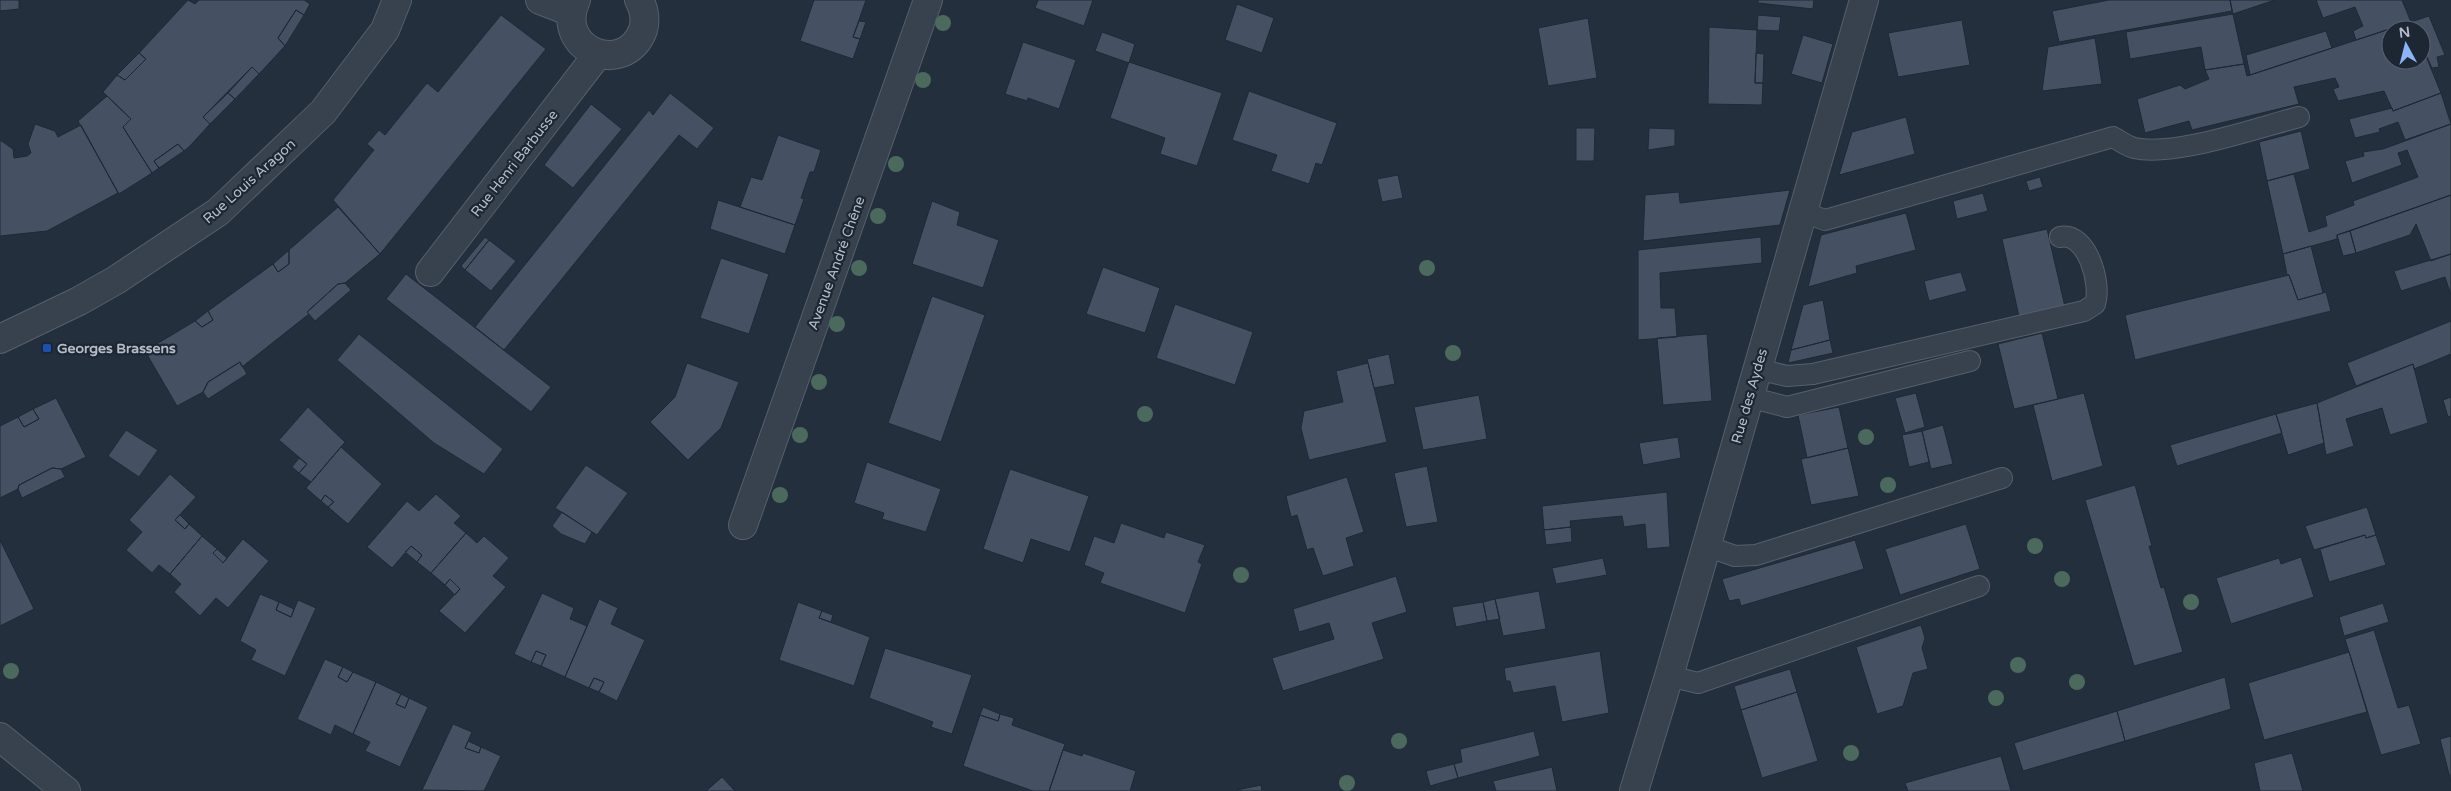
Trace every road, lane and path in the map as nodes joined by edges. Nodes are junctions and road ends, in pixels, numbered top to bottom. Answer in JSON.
{"nodes":[{"id":1,"x":397,"y":0,"type":"edge"},
{"id":2,"x":540,"y":0,"type":"edge"},
{"id":3,"x":639,"y":0,"type":"edge"},
{"id":4,"x":928,"y":0,"type":"edge"},
{"id":5,"x":1864,"y":0,"type":"edge"},
{"id":6,"x":574,"y":6,"type":"edge"},
{"id":7,"x":598,"y":54,"type":"junction"},
{"id":8,"x":2299,"y":117,"type":"dead end"},
{"id":9,"x":1803,"y":212,"type":"junction"},
{"id":10,"x":2060,"y":237,"type":"dead end"},
{"id":11,"x":430,"y":272,"type":"dead end"},
{"id":12,"x":0,"y":339,"type":"edge"},
{"id":13,"x":1970,"y":361,"type":"dead end"},
{"id":14,"x":1757,"y":369,"type":"junction"},
{"id":15,"x":1749,"y":397,"type":"junction"},
{"id":16,"x":2002,"y":478,"type":"dead end"},
{"id":17,"x":743,"y":525,"type":"dead end"},
{"id":18,"x":1706,"y":546,"type":"junction"},
{"id":19,"x":1979,"y":586,"type":"dead end"},
{"id":20,"x":1670,"y":676,"type":"junction"},
{"id":21,"x":0,"y":737,"type":"edge"},
{"id":22,"x":66,"y":791,"type":"edge"},
{"id":23,"x":1634,"y":791,"type":"edge"}],
"edges":[{"from":1,"to":12,"type":"street","name":"Rue Louis Aragon"},
{"from":2,"to":6,"type":"street"},
{"from":3,"to":7,"type":"street"},
{"from":4,"to":17,"type":"street","name":"Avenue André Chêne"},
{"from":5,"to":9,"type":"street","name":"Rue des Aydes"},
{"from":6,"to":7,"type":"street"},
{"from":7,"to":11,"type":"street","name":"Rue Henri Barbusse"},
{"from":8,"to":9,"type":"lane"},
{"from":9,"to":14,"type":"street","name":"Rue des Aydes"},
{"from":10,"to":14,"type":"lane"},
{"from":13,"to":15,"type":"lane"},
{"from":14,"to":15,"type":"street","name":"Rue des Aydes"},
{"from":15,"to":18,"type":"street","name":"Rue des Aydes"},
{"from":16,"to":18,"type":"lane"},
{"from":18,"to":20,"type":"street","name":"Rue des Aydes"},
{"from":19,"to":20,"type":"lane"},
{"from":20,"to":23,"type":"street","name":"Rue des Aydes"},
{"from":21,"to":22,"type":"street"}]}
